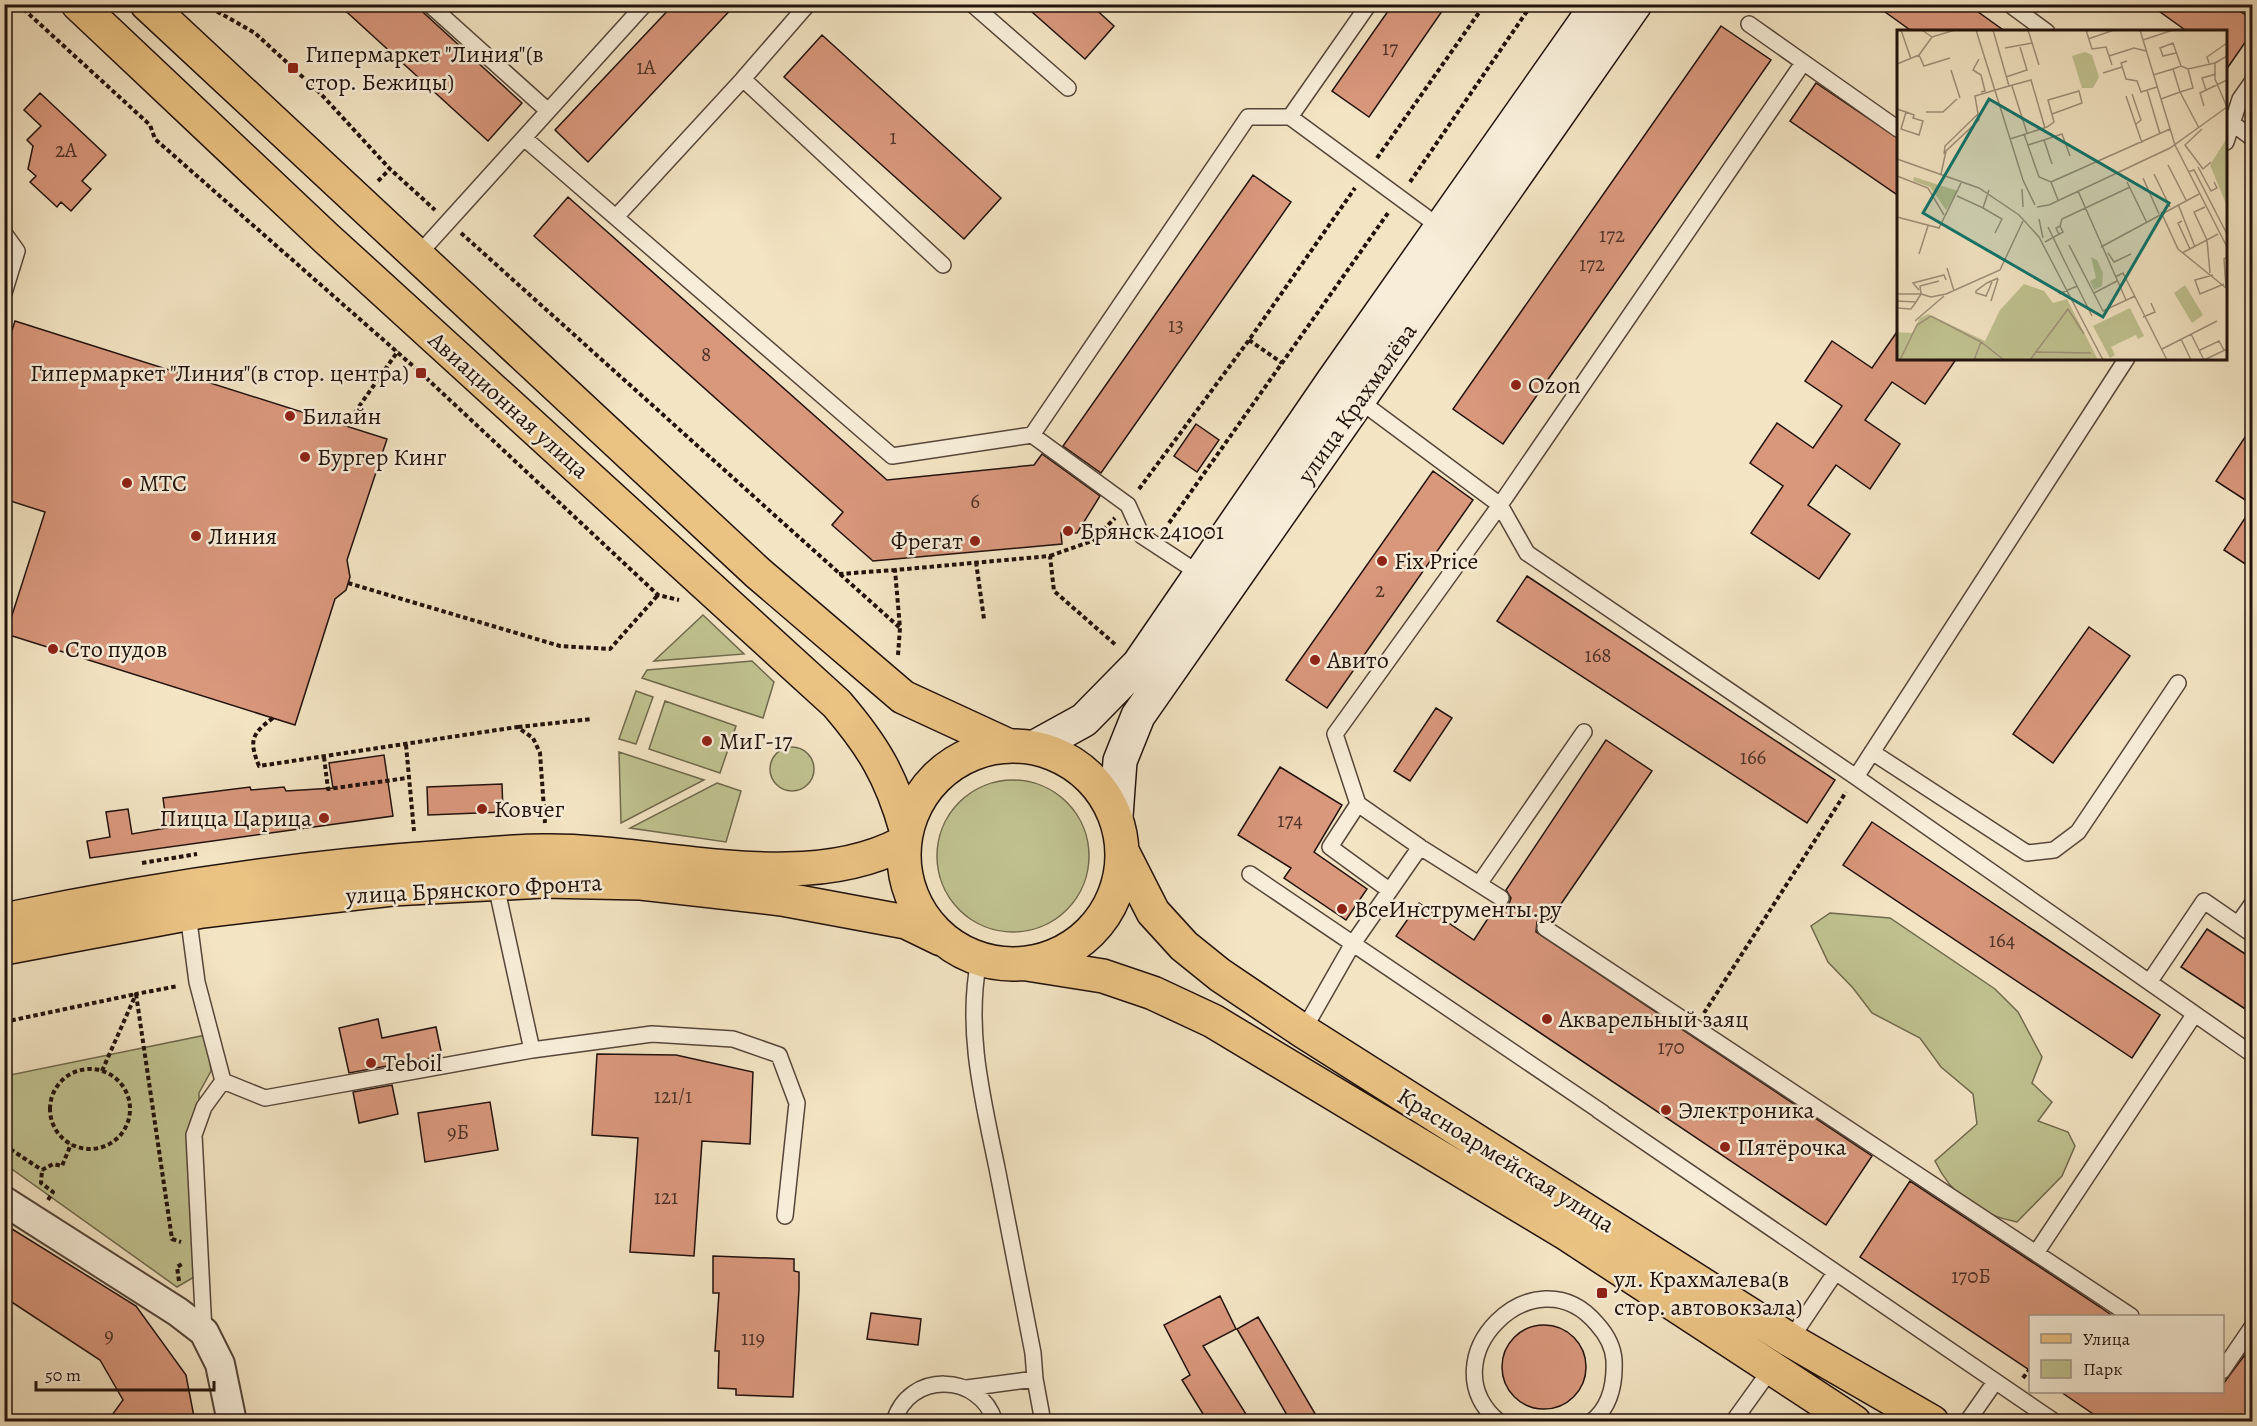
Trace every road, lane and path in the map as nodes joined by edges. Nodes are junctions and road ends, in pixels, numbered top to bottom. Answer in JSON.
{"nodes":[{"id":1,"x":18,"y":4,"type":"edge"},
{"id":2,"x":78,"y":4,"type":"edge"},
{"id":3,"x":147,"y":4,"type":"edge"},
{"id":4,"x":204,"y":4,"type":"edge"},
{"id":5,"x":429,"y":4,"type":"edge"},
{"id":6,"x":645,"y":4,"type":"edge"},
{"id":7,"x":808,"y":4,"type":"edge"},
{"id":8,"x":972,"y":4,"type":"edge"},
{"id":9,"x":1369,"y":4,"type":"edge"},
{"id":10,"x":1485,"y":4,"type":"edge"},
{"id":11,"x":1532,"y":4,"type":"edge"},
{"id":12,"x":1598,"y":4,"type":"edge"},
{"id":13,"x":1635,"y":4,"type":"edge"},
{"id":14,"x":2009,"y":4,"type":"edge"},
{"id":15,"x":2249,"y":4,"type":"edge"},
{"id":16,"x":2253,"y":7,"type":"edge"},
{"id":17,"x":1749,"y":24,"type":"dead end"},
{"id":18,"x":2044,"y":30,"type":"edge"},
{"id":19,"x":1803,"y":63,"type":"junction"},
{"id":20,"x":742,"y":79,"type":"junction"},
{"id":21,"x":2253,"y":82,"type":"edge"},
{"id":22,"x":1068,"y":88,"type":"dead end"},
{"id":23,"x":547,"y":110,"type":"junction"},
{"id":24,"x":1290,"y":117,"type":"junction"},
{"id":25,"x":2232,"y":123,"type":"junction"},
{"id":26,"x":1897,"y":128,"type":"edge"},
{"id":27,"x":524,"y":138,"type":"junction"},
{"id":28,"x":2253,"y":138,"type":"edge"},
{"id":29,"x":2227,"y":139,"type":"edge"},
{"id":30,"x":1367,"y":172,"type":"junction"},
{"id":31,"x":1400,"y":197,"type":"junction"},
{"id":32,"x":616,"y":217,"type":"junction"},
{"id":33,"x":448,"y":221,"type":"junction"},
{"id":34,"x":1442,"y":228,"type":"junction"},
{"id":35,"x":4,"y":233,"type":"edge"},
{"id":36,"x":417,"y":256,"type":"junction"},
{"id":37,"x":944,"y":265,"type":"dead end"},
{"id":38,"x":4,"y":293,"type":"edge"},
{"id":39,"x":1249,"y":340,"type":"junction"},
{"id":40,"x":398,"y":351,"type":"junction"},
{"id":41,"x":2126,"y":360,"type":"edge"},
{"id":42,"x":1282,"y":363,"type":"junction"},
{"id":43,"x":1333,"y":381,"type":"junction"},
{"id":44,"x":1359,"y":400,"type":"junction"},
{"id":45,"x":346,"y":425,"type":"dead end"},
{"id":46,"x":1032,"y":435,"type":"junction"},
{"id":47,"x":1128,"y":505,"type":"junction"},
{"id":48,"x":1500,"y":505,"type":"junction"},
{"id":49,"x":1169,"y":524,"type":"dead end"},
{"id":50,"x":1050,"y":556,"type":"junction"},
{"id":51,"x":976,"y":562,"type":"junction"},
{"id":52,"x":895,"y":570,"type":"junction"},
{"id":53,"x":838,"y":574,"type":"junction"},
{"id":54,"x":1200,"y":574,"type":"junction"},
{"id":55,"x":348,"y":583,"type":"dead end"},
{"id":56,"x":658,"y":595,"type":"junction"},
{"id":57,"x":689,"y":602,"type":"dead end"},
{"id":58,"x":984,"y":619,"type":"dead end"},
{"id":59,"x":900,"y":628,"type":"junction"},
{"id":60,"x":898,"y":655,"type":"dead end"},
{"id":61,"x":1139,"y":664,"type":"junction"},
{"id":62,"x":2178,"y":683,"type":"dead end"},
{"id":63,"x":273,"y":718,"type":"dead end"},
{"id":64,"x":591,"y":719,"type":"dead end"},
{"id":65,"x":517,"y":727,"type":"junction"},
{"id":66,"x":1584,"y":732,"type":"dead end"},
{"id":67,"x":406,"y":745,"type":"junction"},
{"id":68,"x":1021,"y":746,"type":"junction"},
{"id":69,"x":1872,"y":752,"type":"junction"},
{"id":70,"x":324,"y":757,"type":"junction"},
{"id":71,"x":1856,"y":777,"type":"junction"},
{"id":72,"x":407,"y":778,"type":"junction"},
{"id":73,"x":1358,"y":804,"type":"junction"},
{"id":74,"x":1116,"y":816,"type":"junction"},
{"id":75,"x":414,"y":831,"type":"dead end"},
{"id":76,"x":905,"y":836,"type":"junction"},
{"id":77,"x":545,"y":838,"type":"junction"},
{"id":78,"x":1420,"y":847,"type":"junction"},
{"id":79,"x":1123,"y":853,"type":"junction"},
{"id":80,"x":493,"y":869,"type":"junction"},
{"id":81,"x":1250,"y":874,"type":"dead end"},
{"id":82,"x":1479,"y":884,"type":"junction"},
{"id":83,"x":1389,"y":890,"type":"junction"},
{"id":84,"x":1501,"y":898,"type":"dead end"},
{"id":85,"x":2253,"y":904,"type":"edge"},
{"id":86,"x":188,"y":914,"type":"junction"},
{"id":87,"x":4,"y":920,"type":"edge"},
{"id":88,"x":2238,"y":924,"type":"junction"},
{"id":89,"x":1545,"y":928,"type":"dead end"},
{"id":90,"x":2253,"y":934,"type":"edge"},
{"id":91,"x":941,"y":939,"type":"junction"},
{"id":92,"x":1352,"y":945,"type":"junction"},
{"id":93,"x":4,"y":948,"type":"edge"},
{"id":94,"x":980,"y":960,"type":"junction"},
{"id":95,"x":1026,"y":964,"type":"junction"},
{"id":96,"x":2150,"y":981,"type":"junction"},
{"id":97,"x":197,"y":982,"type":"junction"},
{"id":98,"x":136,"y":994,"type":"junction"},
{"id":99,"x":2194,"y":1015,"type":"junction"},
{"id":100,"x":4,"y":1022,"type":"edge"},
{"id":101,"x":1695,"y":1028,"type":"junction"},
{"id":102,"x":1303,"y":1031,"type":"junction"},
{"id":103,"x":532,"y":1050,"type":"junction"},
{"id":104,"x":2253,"y":1054,"type":"edge"},
{"id":105,"x":102,"y":1071,"type":"junction"},
{"id":106,"x":223,"y":1081,"type":"junction"},
{"id":107,"x":4,"y":1144,"type":"edge"},
{"id":108,"x":71,"y":1144,"type":"junction"},
{"id":109,"x":42,"y":1170,"type":"junction"},
{"id":110,"x":4,"y":1201,"type":"edge"},
{"id":111,"x":785,"y":1216,"type":"dead end"},
{"id":112,"x":35,"y":1221,"type":"junction"},
{"id":113,"x":186,"y":1248,"type":"dead end"},
{"id":114,"x":2036,"y":1253,"type":"junction"},
{"id":115,"x":188,"y":1257,"type":"dead end"},
{"id":116,"x":1836,"y":1273,"type":"junction"},
{"id":117,"x":2128,"y":1315,"type":"edge"},
{"id":118,"x":193,"y":1323,"type":"junction"},
{"id":119,"x":2253,"y":1327,"type":"edge"},
{"id":120,"x":1790,"y":1340,"type":"junction"},
{"id":121,"x":1772,"y":1368,"type":"junction"},
{"id":122,"x":2224,"y":1370,"type":"edge"},
{"id":123,"x":1035,"y":1379,"type":"junction"},
{"id":124,"x":1995,"y":1382,"type":"junction"},
{"id":125,"x":967,"y":1388,"type":"junction"},
{"id":126,"x":232,"y":1422,"type":"edge"},
{"id":127,"x":894,"y":1422,"type":"edge"},
{"id":128,"x":995,"y":1422,"type":"edge"},
{"id":129,"x":1043,"y":1422,"type":"edge"},
{"id":130,"x":1499,"y":1422,"type":"edge"},
{"id":131,"x":1591,"y":1422,"type":"edge"},
{"id":132,"x":1733,"y":1422,"type":"edge"},
{"id":133,"x":1854,"y":1422,"type":"edge"},
{"id":134,"x":1932,"y":1422,"type":"edge"},
{"id":135,"x":1967,"y":1422,"type":"edge"},
{"id":136,"x":2055,"y":1422,"type":"edge"}],
"edges":[{"from":1,"to":40,"type":"path"},
{"from":2,"to":76,"type":"main road","name":"Авиационная улица"},
{"from":3,"to":36,"type":"main road","name":"Авиационная улица"},
{"from":4,"to":33,"type":"path"},
{"from":5,"to":23,"type":"lane"},
{"from":6,"to":23,"type":"lane"},
{"from":7,"to":20,"type":"lane"},
{"from":8,"to":22,"type":"lane"},
{"from":9,"to":24,"type":"lane"},
{"from":10,"to":30,"type":"path"},
{"from":11,"to":31,"type":"path"},
{"from":12,"to":34,"type":"main road","name":"улица Крахмалёва"},
{"from":13,"to":44,"type":"main road","name":"улица Крахмалёва"},
{"from":14,"to":18,"type":"lane"},
{"from":15,"to":16,"type":"lane"},
{"from":17,"to":19,"type":"lane"},
{"from":19,"to":26,"type":"lane"},
{"from":19,"to":48,"type":"lane"},
{"from":20,"to":32,"type":"lane"},
{"from":20,"to":37,"type":"lane"},
{"from":21,"to":25,"type":"lane"},
{"from":23,"to":27,"type":"lane"},
{"from":24,"to":30,"type":"lane"},
{"from":24,"to":46,"type":"lane"},
{"from":25,"to":28,"type":"lane"},
{"from":25,"to":29,"type":"lane"},
{"from":27,"to":32,"type":"lane"},
{"from":27,"to":33,"type":"lane"},
{"from":30,"to":31,"type":"lane"},
{"from":30,"to":39,"type":"path"},
{"from":31,"to":34,"type":"lane"},
{"from":31,"to":42,"type":"path"},
{"from":32,"to":46,"type":"lane"},
{"from":33,"to":36,"type":"lane"},
{"from":33,"to":53,"type":"path"},
{"from":34,"to":43,"type":"main road","name":"улица Крахмалёва"},
{"from":35,"to":38,"type":"lane"},
{"from":36,"to":68,"type":"main road","name":"Авиационная улица"},
{"from":39,"to":42,"type":"path"},
{"from":39,"to":47,"type":"path"},
{"from":40,"to":45,"type":"path"},
{"from":40,"to":56,"type":"path"},
{"from":41,"to":69,"type":"lane"},
{"from":42,"to":49,"type":"path"},
{"from":43,"to":44,"type":"lane"},
{"from":43,"to":54,"type":"main road","name":"улица Крахмалёва"},
{"from":44,"to":48,"type":"lane"},
{"from":44,"to":74,"type":"main road","name":"улица Крахмалёва"},
{"from":46,"to":47,"type":"lane"},
{"from":47,"to":50,"type":"path"},
{"from":47,"to":54,"type":"lane"},
{"from":48,"to":71,"type":"lane"},
{"from":48,"to":73,"type":"lane"},
{"from":50,"to":51,"type":"path"},
{"from":50,"to":61,"type":"path"},
{"from":51,"to":52,"type":"path"},
{"from":51,"to":58,"type":"path"},
{"from":52,"to":53,"type":"path"},
{"from":52,"to":59,"type":"path"},
{"from":53,"to":59,"type":"path"},
{"from":54,"to":61,"type":"main road","name":"улица Крахмалёва"},
{"from":55,"to":56,"type":"path"},
{"from":56,"to":57,"type":"path"},
{"from":59,"to":60,"type":"path"},
{"from":61,"to":68,"type":"main road","name":"улица Крахмалёва"},
{"from":62,"to":69,"type":"lane"},
{"from":63,"to":70,"type":"path"},
{"from":64,"to":65,"type":"path"},
{"from":65,"to":67,"type":"path"},
{"from":65,"to":77,"type":"path"},
{"from":66,"to":82,"type":"lane"},
{"from":67,"to":70,"type":"path"},
{"from":67,"to":72,"type":"path"},
{"from":68,"to":74,"type":"main road","name":"Авиационная улица"},
{"from":68,"to":76,"type":"main road"},
{"from":69,"to":71,"type":"lane"},
{"from":70,"to":72,"type":"path"},
{"from":71,"to":96,"type":"lane"},
{"from":71,"to":101,"type":"path"},
{"from":72,"to":75,"type":"path"},
{"from":73,"to":78,"type":"lane"},
{"from":73,"to":83,"type":"lane"},
{"from":74,"to":79,"type":"main road","name":"Авиационная улица"},
{"from":76,"to":77,"type":"main road","name":"улица Брянского Фронта"},
{"from":76,"to":91,"type":"main road"},
{"from":77,"to":80,"type":"main road","name":"улица Брянского Фронта"},
{"from":78,"to":82,"type":"lane"},
{"from":78,"to":83,"type":"lane"},
{"from":79,"to":95,"type":"main road"},
{"from":79,"to":102,"type":"main road","name":"Красноармейская улица"},
{"from":80,"to":86,"type":"main road","name":"улица Брянского Фронта"},
{"from":80,"to":87,"type":"main road","name":"улица Брянского Фронта"},
{"from":80,"to":91,"type":"main road","name":"улица Брянского Фронта"},
{"from":80,"to":103,"type":"lane"},
{"from":81,"to":92,"type":"lane"},
{"from":82,"to":84,"type":"lane"},
{"from":83,"to":92,"type":"lane"},
{"from":85,"to":88,"type":"lane"},
{"from":86,"to":93,"type":"main road","name":"улица Брянского Фронта"},
{"from":86,"to":97,"type":"lane"},
{"from":88,"to":90,"type":"lane"},
{"from":88,"to":96,"type":"lane"},
{"from":89,"to":101,"type":"lane"},
{"from":91,"to":94,"type":"main road"},
{"from":92,"to":102,"type":"lane"},
{"from":92,"to":116,"type":"lane"},
{"from":94,"to":95,"type":"main road"},
{"from":94,"to":123,"type":"lane"},
{"from":95,"to":121,"type":"main road","name":"Красноармейская улица"},
{"from":96,"to":99,"type":"lane"},
{"from":97,"to":98,"type":"path"},
{"from":97,"to":106,"type":"lane"},
{"from":98,"to":100,"type":"path"},
{"from":98,"to":105,"type":"path"},
{"from":98,"to":113,"type":"path"},
{"from":99,"to":104,"type":"lane"},
{"from":99,"to":114,"type":"lane"},
{"from":101,"to":114,"type":"lane"},
{"from":102,"to":120,"type":"main road","name":"Красноармейская улица"},
{"from":103,"to":106,"type":"lane"},
{"from":103,"to":111,"type":"lane"},
{"from":105,"to":108,"type":"path"},
{"from":105,"to":108,"type":"path"},
{"from":106,"to":118,"type":"lane"},
{"from":107,"to":109,"type":"path"},
{"from":108,"to":109,"type":"path"},
{"from":109,"to":112,"type":"path"},
{"from":110,"to":112,"type":"street"},
{"from":112,"to":118,"type":"street"},
{"from":114,"to":117,"type":"lane"},
{"from":115,"to":118,"type":"path"},
{"from":116,"to":120,"type":"lane"},
{"from":116,"to":124,"type":"lane"},
{"from":118,"to":126,"type":"street"},
{"from":119,"to":122,"type":"lane"},
{"from":120,"to":121,"type":"lane"},
{"from":120,"to":134,"type":"main road","name":"Красноармейская улица"},
{"from":121,"to":132,"type":"lane"},
{"from":121,"to":133,"type":"main road","name":"Красноармейская улица"},
{"from":123,"to":125,"type":"lane"},
{"from":123,"to":129,"type":"lane"},
{"from":124,"to":135,"type":"lane"},
{"from":124,"to":136,"type":"lane"},
{"from":125,"to":127,"type":"lane"},
{"from":125,"to":128,"type":"lane"},
{"from":130,"to":131,"type":"lane"}]}
